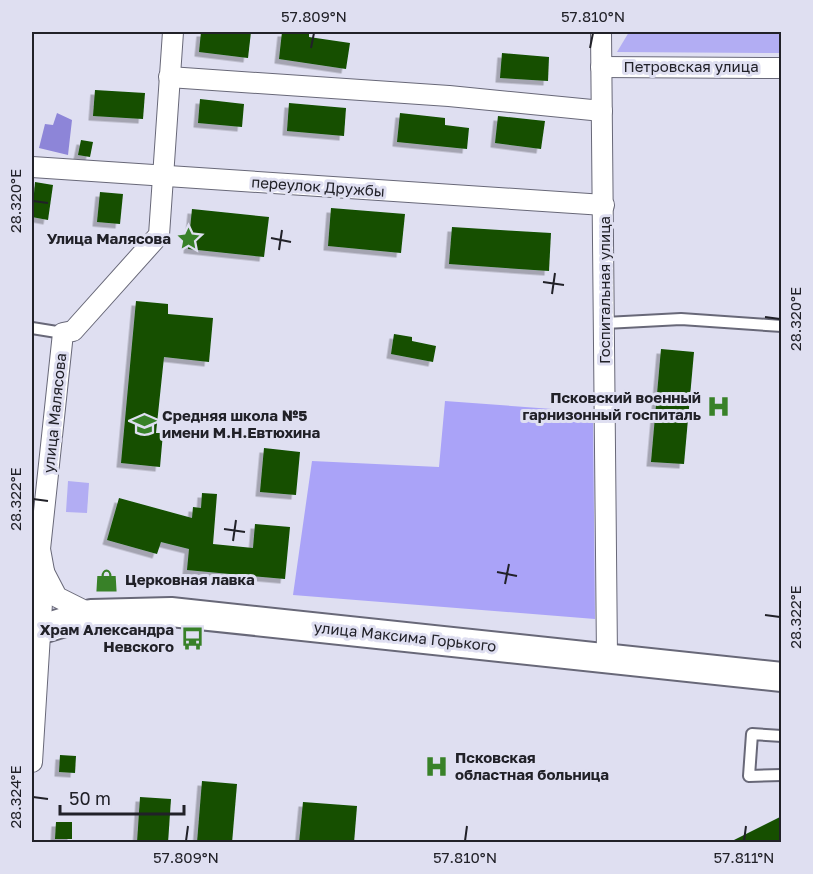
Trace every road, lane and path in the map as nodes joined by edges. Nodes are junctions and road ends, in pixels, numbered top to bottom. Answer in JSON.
{"nodes":[{"id":1,"x":173,"y":32,"type":"edge"},
{"id":2,"x":601,"y":32,"type":"edge"},
{"id":3,"x":601,"y":67,"type":"junction"},
{"id":4,"x":782,"y":68,"type":"edge"},
{"id":5,"x":169,"y":77,"type":"junction"},
{"id":6,"x":602,"y":111,"type":"junction"},
{"id":7,"x":32,"y":167,"type":"edge"},
{"id":8,"x":161,"y":177,"type":"junction"},
{"id":9,"x":604,"y":205,"type":"junction"},
{"id":10,"x":605,"y":323,"type":"junction"},
{"id":11,"x":782,"y":326,"type":"edge"},
{"id":12,"x":32,"y":328,"type":"edge"},
{"id":13,"x":63,"y":333,"type":"junction"},
{"id":14,"x":38,"y":567,"type":"edge"},
{"id":15,"x":91,"y":614,"type":"junction"},
{"id":16,"x":36,"y":631,"type":"edge"},
{"id":17,"x":607,"y":657,"type":"junction"},
{"id":18,"x":782,"y":677,"type":"edge"},
{"id":19,"x":782,"y":736,"type":"edge"},
{"id":20,"x":32,"y":762,"type":"edge"},
{"id":21,"x":782,"y":775,"type":"edge"}],
"edges":[{"from":1,"to":5,"type":"street","name":"улица Малясова"},
{"from":2,"to":3,"type":"street","name":"Госпитальная улица"},
{"from":3,"to":4,"type":"street","name":"Петровская улица"},
{"from":3,"to":6,"type":"street","name":"Госпитальная улица"},
{"from":5,"to":6,"type":"street"},
{"from":5,"to":8,"type":"street","name":"улица Малясова"},
{"from":6,"to":9,"type":"street","name":"Госпитальная улица"},
{"from":7,"to":8,"type":"street","name":"переулок Дружбы"},
{"from":8,"to":9,"type":"street","name":"переулок Дружбы"},
{"from":8,"to":13,"type":"street","name":"улица Малясова"},
{"from":9,"to":10,"type":"street","name":"Госпитальная улица"},
{"from":10,"to":11,"type":"lane"},
{"from":10,"to":17,"type":"street","name":"Госпитальная улица"},
{"from":12,"to":13,"type":"lane"},
{"from":13,"to":14,"type":"street","name":"улица Малясова"},
{"from":14,"to":15,"type":"street"},
{"from":14,"to":16,"type":"street","name":"улица Малясова"},
{"from":15,"to":16,"type":"main road","name":"улица Максима Горького"},
{"from":15,"to":17,"type":"main road","name":"улица Максима Горького"},
{"from":16,"to":20,"type":"street","name":"улица Малясова"},
{"from":17,"to":18,"type":"main road","name":"улица Максима Горького"},
{"from":19,"to":21,"type":"lane"}]}
